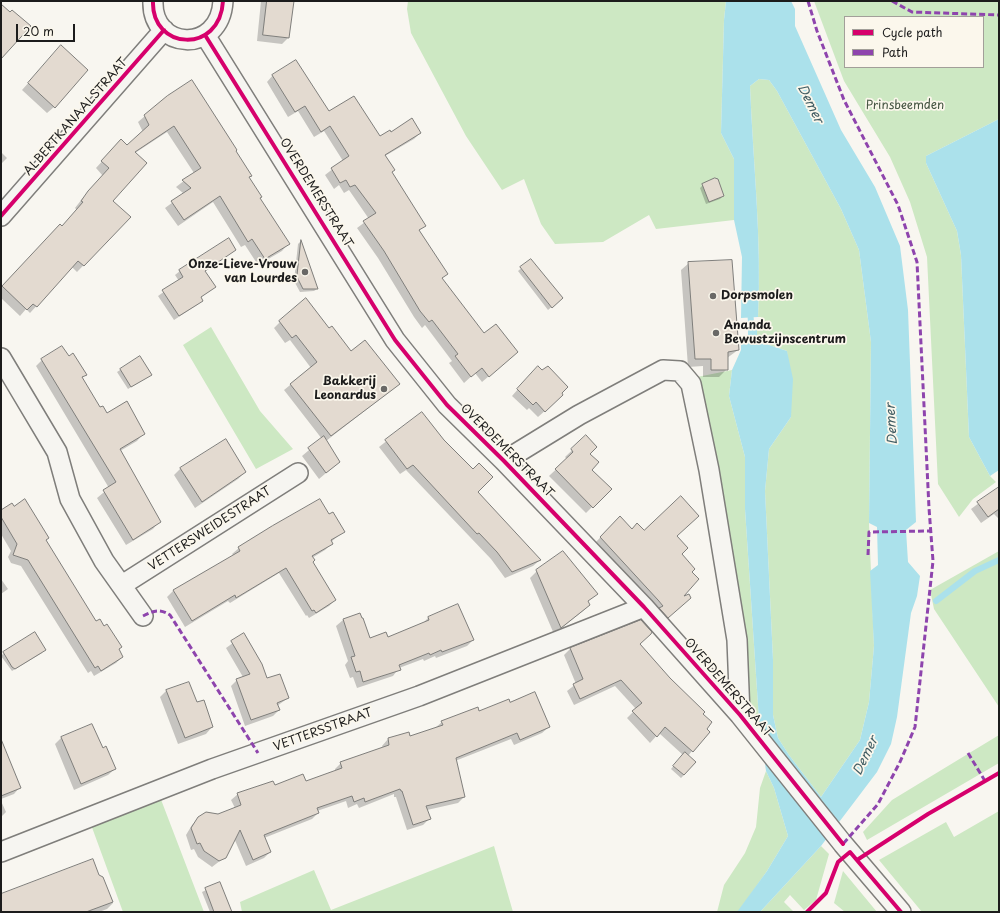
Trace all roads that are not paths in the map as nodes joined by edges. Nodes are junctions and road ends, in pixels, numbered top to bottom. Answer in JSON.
{"nodes":[{"id":1,"x":154,"y":1,"type":"edge"},
{"id":2,"x":223,"y":1,"type":"edge"},
{"id":3,"x":164,"y":30,"type":"junction"},
{"id":4,"x":205,"y":36,"type":"junction"},
{"id":5,"x":1,"y":216,"type":"edge"},
{"id":6,"x":1,"y":358,"type":"edge"},
{"id":7,"x":504,"y":461,"type":"junction"},
{"id":8,"x":298,"y":473,"type":"dead end"},
{"id":9,"x":122,"y":585,"type":"junction"},
{"id":10,"x":644,"y":607,"type":"junction"},
{"id":11,"x":143,"y":616,"type":"dead end"},
{"id":12,"x":740,"y":715,"type":"junction"},
{"id":13,"x":1,"y":852,"type":"edge"},
{"id":14,"x":901,"y":912,"type":"edge"}],
"edges":[{"from":1,"to":3,"type":"street"},
{"from":2,"to":4,"type":"street"},
{"from":3,"to":4,"type":"street"},
{"from":3,"to":5,"type":"street","name":"ALBERTKANAALSTRAAT"},
{"from":4,"to":7,"type":"street","name":"OVERDEMERSTRAAT"},
{"from":6,"to":9,"type":"street"},
{"from":7,"to":10,"type":"street","name":"OVERDEMERSTRAAT"},
{"from":7,"to":12,"type":"street","name":"OVERDEMERSTRAAT"},
{"from":8,"to":9,"type":"street","name":"VETTERSWEIDESTRAAT"},
{"from":9,"to":11,"type":"street"},
{"from":10,"to":12,"type":"street","name":"OVERDEMERSTRAAT"},
{"from":10,"to":13,"type":"street","name":"VETTERSSTRAAT"},
{"from":12,"to":14,"type":"street","name":"OVERDEMERSTRAAT"}]}
